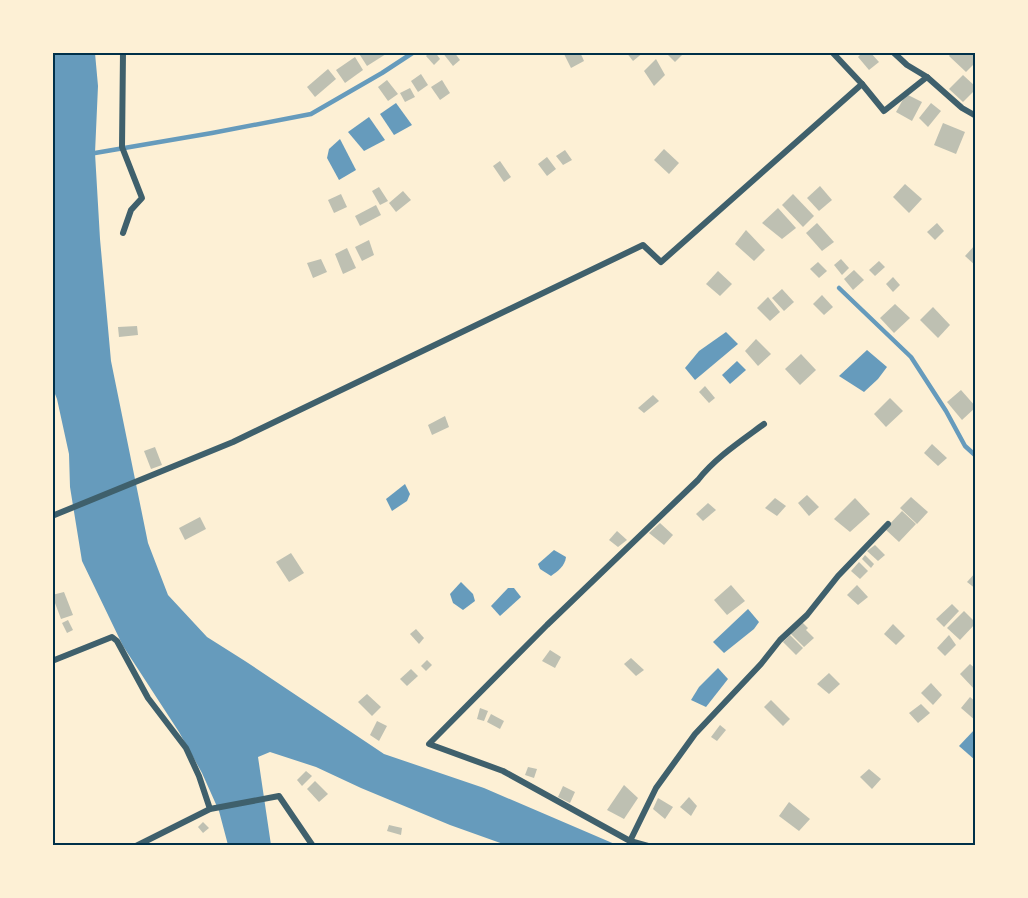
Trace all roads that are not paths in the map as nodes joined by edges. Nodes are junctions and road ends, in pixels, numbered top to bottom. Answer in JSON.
{"nodes":[{"id":1,"x":123,"y":52,"type":"edge"},
{"id":2,"x":832,"y":52,"type":"edge"},
{"id":3,"x":893,"y":52,"type":"edge"},
{"id":4,"x":927,"y":77,"type":"junction"},
{"id":5,"x":862,"y":84,"type":"junction"},
{"id":6,"x":975,"y":116,"type":"edge"},
{"id":7,"x":123,"y":233,"type":"dead end"},
{"id":8,"x":764,"y":424,"type":"dead end"},
{"id":9,"x":52,"y":516,"type":"edge"},
{"id":10,"x":888,"y":524,"type":"dead end"},
{"id":11,"x":52,"y":661,"type":"edge"},
{"id":12,"x":212,"y":808,"type":"junction"},
{"id":13,"x":630,"y":841,"type":"junction"},
{"id":14,"x":136,"y":846,"type":"edge"},
{"id":15,"x":313,"y":846,"type":"edge"},
{"id":16,"x":648,"y":846,"type":"edge"}],
"edges":[{"from":1,"to":7,"type":"street"},
{"from":2,"to":5,"type":"street"},
{"from":3,"to":4,"type":"street"},
{"from":4,"to":5,"type":"street"},
{"from":4,"to":6,"type":"street"},
{"from":5,"to":9,"type":"street"},
{"from":8,"to":13,"type":"street"},
{"from":10,"to":13,"type":"street"},
{"from":11,"to":12,"type":"street"},
{"from":12,"to":14,"type":"street"},
{"from":12,"to":15,"type":"street"},
{"from":13,"to":16,"type":"street"}]}
